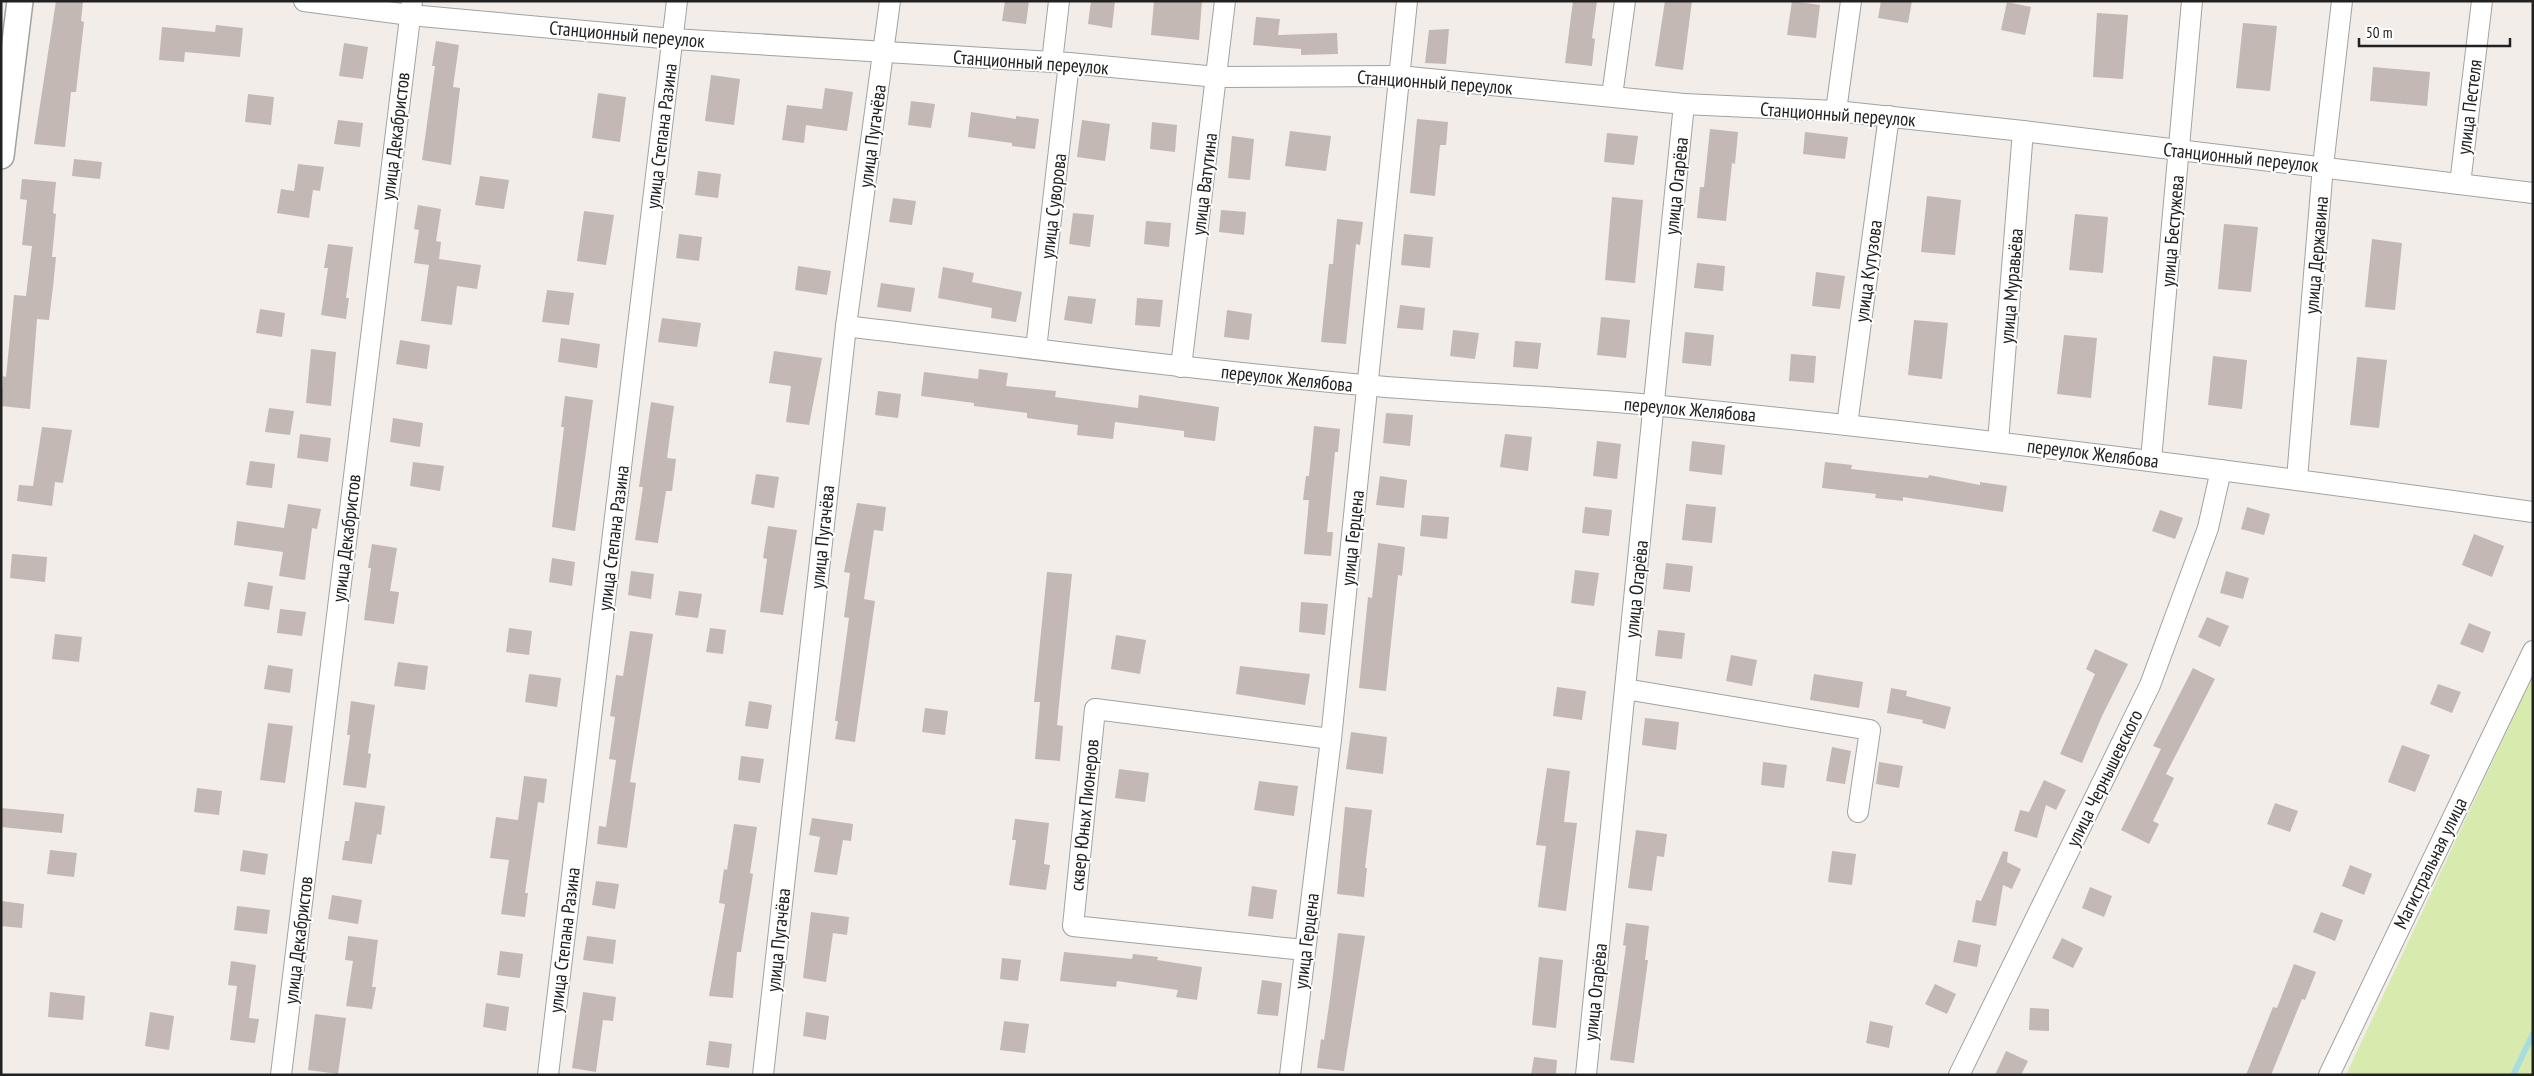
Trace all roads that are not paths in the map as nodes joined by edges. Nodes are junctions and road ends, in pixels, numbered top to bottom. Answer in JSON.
{"nodes":[{"id":1,"x":20,"y":1,"type":"edge"},
{"id":2,"x":304,"y":1,"type":"edge"},
{"id":3,"x":677,"y":1,"type":"edge"},
{"id":4,"x":890,"y":1,"type":"edge"},
{"id":5,"x":1059,"y":1,"type":"edge"},
{"id":6,"x":1225,"y":1,"type":"edge"},
{"id":7,"x":1407,"y":1,"type":"edge"},
{"id":8,"x":1625,"y":1,"type":"edge"},
{"id":9,"x":1851,"y":1,"type":"edge"},
{"id":10,"x":2192,"y":1,"type":"edge"},
{"id":11,"x":2342,"y":1,"type":"edge"},
{"id":12,"x":2482,"y":1,"type":"edge"},
{"id":13,"x":411,"y":8,"type":"edge"},
{"id":14,"x":673,"y":39,"type":"junction"},
{"id":15,"x":884,"y":53,"type":"junction"},
{"id":16,"x":1061,"y":62,"type":"junction"},
{"id":17,"x":1399,"y":76,"type":"junction"},
{"id":18,"x":1217,"y":77,"type":"junction"},
{"id":19,"x":1612,"y":96,"type":"junction"},
{"id":20,"x":1684,"y":104,"type":"junction"},
{"id":21,"x":1836,"y":111,"type":"junction"},
{"id":22,"x":1890,"y":116,"type":"junction"},
{"id":23,"x":2023,"y":131,"type":"junction"},
{"id":24,"x":2179,"y":150,"type":"junction"},
{"id":25,"x":1,"y":156,"type":"edge"},
{"id":26,"x":2323,"y":166,"type":"junction"},
{"id":27,"x":2460,"y":184,"type":"junction"},
{"id":28,"x":2533,"y":193,"type":"edge"},
{"id":29,"x":846,"y":326,"type":"junction"},
{"id":30,"x":1036,"y":349,"type":"junction"},
{"id":31,"x":1181,"y":368,"type":"junction"},
{"id":32,"x":1368,"y":386,"type":"junction"},
{"id":33,"x":1655,"y":405,"type":"junction"},
{"id":34,"x":1847,"y":425,"type":"junction"},
{"id":35,"x":1998,"y":442,"type":"junction"},
{"id":36,"x":2151,"y":460,"type":"junction"},
{"id":37,"x":2221,"y":470,"type":"junction"},
{"id":38,"x":2297,"y":479,"type":"junction"},
{"id":39,"x":2533,"y":512,"type":"edge"},
{"id":40,"x":2533,"y":651,"type":"edge"},
{"id":41,"x":1625,"y":689,"type":"junction"},
{"id":42,"x":1331,"y":739,"type":"junction"},
{"id":43,"x":1858,"y":812,"type":"dead end"},
{"id":44,"x":1304,"y":950,"type":"junction"},
{"id":45,"x":281,"y":1075,"type":"edge"},
{"id":46,"x":548,"y":1075,"type":"edge"},
{"id":47,"x":763,"y":1075,"type":"edge"},
{"id":48,"x":1290,"y":1075,"type":"edge"},
{"id":49,"x":1586,"y":1075,"type":"edge"},
{"id":50,"x":1959,"y":1075,"type":"edge"},
{"id":51,"x":2329,"y":1075,"type":"edge"}],
"edges":[{"from":1,"to":25,"type":"street"},
{"from":2,"to":13,"type":"street","name":"Станционный переулок"},
{"from":3,"to":14,"type":"street","name":"улица Степана Разина"},
{"from":4,"to":15,"type":"street","name":"улица Пугачёва"},
{"from":5,"to":16,"type":"street","name":"улица Суворова"},
{"from":6,"to":18,"type":"street","name":"улица Ватутина"},
{"from":7,"to":17,"type":"street","name":"улица Герцена"},
{"from":8,"to":19,"type":"street"},
{"from":9,"to":21,"type":"street"},
{"from":10,"to":24,"type":"street","name":"улица Бестужева"},
{"from":11,"to":26,"type":"street","name":"улица Державина"},
{"from":12,"to":27,"type":"street","name":"улица Пестеля"},
{"from":13,"to":14,"type":"street","name":"Станционный переулок"},
{"from":13,"to":45,"type":"street","name":"улица Декабристов"},
{"from":14,"to":15,"type":"street","name":"Станционный переулок"},
{"from":14,"to":46,"type":"street","name":"улица Степана Разина"},
{"from":15,"to":16,"type":"street","name":"Станционный переулок"},
{"from":15,"to":29,"type":"street","name":"улица Пугачёва"},
{"from":16,"to":18,"type":"street","name":"Станционный переулок"},
{"from":16,"to":30,"type":"street","name":"улица Суворова"},
{"from":17,"to":18,"type":"street","name":"Станционный переулок"},
{"from":17,"to":19,"type":"street","name":"Станционный переулок"},
{"from":17,"to":32,"type":"street","name":"улица Герцена"},
{"from":18,"to":31,"type":"street","name":"улица Ватутина"},
{"from":19,"to":20,"type":"street","name":"Станционный переулок"},
{"from":20,"to":21,"type":"street","name":"Станционный переулок"},
{"from":20,"to":33,"type":"street","name":"улица Огарёва"},
{"from":21,"to":22,"type":"street","name":"Станционный переулок"},
{"from":22,"to":23,"type":"street","name":"Станционный переулок"},
{"from":22,"to":34,"type":"street","name":"улица Кутузова"},
{"from":23,"to":24,"type":"street","name":"Станционный переулок"},
{"from":23,"to":35,"type":"street","name":"улица Муравьёва"},
{"from":24,"to":26,"type":"street","name":"Станционный переулок"},
{"from":24,"to":36,"type":"street","name":"улица Бестужева"},
{"from":26,"to":27,"type":"street","name":"Станционный переулок"},
{"from":26,"to":38,"type":"street","name":"улица Державина"},
{"from":27,"to":28,"type":"street","name":"Станционный переулок"},
{"from":29,"to":30,"type":"street","name":"переулок Желябова"},
{"from":29,"to":47,"type":"street","name":"улица Пугачёва"},
{"from":30,"to":31,"type":"street","name":"переулок Желябова"},
{"from":31,"to":32,"type":"street","name":"переулок Желябова"},
{"from":32,"to":33,"type":"street","name":"переулок Желябова"},
{"from":32,"to":42,"type":"street","name":"улица Герцена"},
{"from":33,"to":34,"type":"street","name":"переулок Желябова"},
{"from":33,"to":41,"type":"street","name":"улица Огарёва"},
{"from":34,"to":35,"type":"street","name":"переулок Желябова"},
{"from":35,"to":36,"type":"street","name":"переулок Желябова"},
{"from":36,"to":37,"type":"street","name":"переулок Желябова"},
{"from":37,"to":38,"type":"street","name":"переулок Желябова"},
{"from":37,"to":50,"type":"street","name":"улица Чернышевского"},
{"from":38,"to":39,"type":"street","name":"переулок Желябова"},
{"from":40,"to":51,"type":"street","name":"Магистральная улица"},
{"from":41,"to":43,"type":"street"},
{"from":41,"to":49,"type":"street","name":"улица Огарёва"},
{"from":42,"to":44,"type":"street","name":"улица Герцена"},
{"from":42,"to":44,"type":"street","name":"сквер Юных Пионеров"},
{"from":44,"to":48,"type":"street","name":"улица Герцена"}]}
